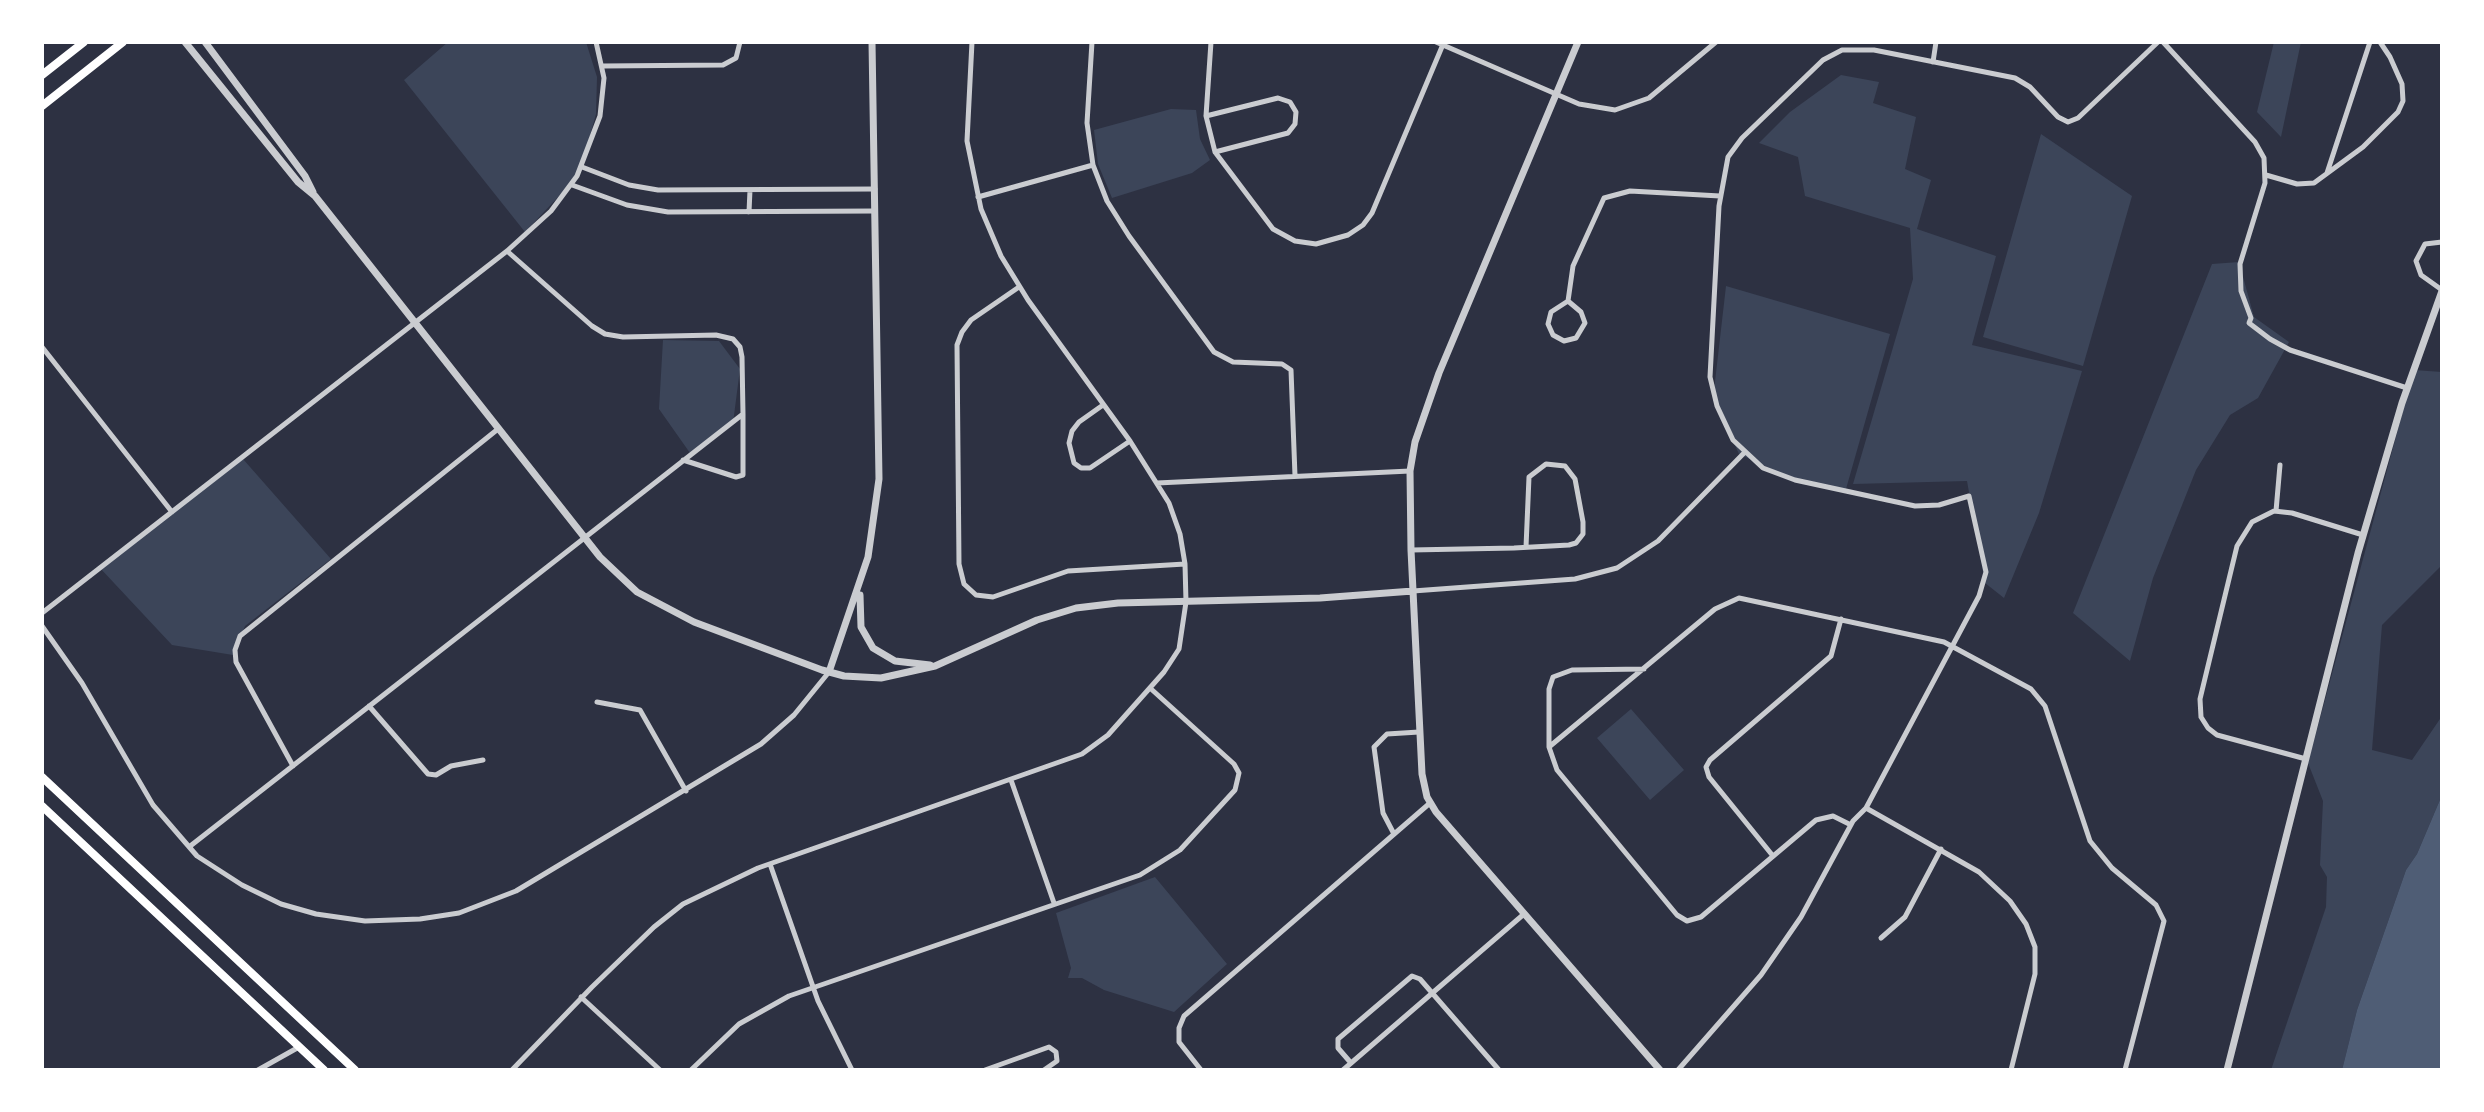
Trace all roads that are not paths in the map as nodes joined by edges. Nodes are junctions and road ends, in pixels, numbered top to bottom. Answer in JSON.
{"nodes":[{"id":1,"x":84,"y":42,"type":"edge"},
{"id":2,"x":123,"y":42,"type":"edge"},
{"id":3,"x":185,"y":42,"type":"edge"},
{"id":4,"x":205,"y":42,"type":"edge"},
{"id":5,"x":596,"y":42,"type":"edge"},
{"id":6,"x":740,"y":42,"type":"edge"},
{"id":7,"x":872,"y":42,"type":"edge"},
{"id":8,"x":972,"y":42,"type":"edge"},
{"id":9,"x":1092,"y":42,"type":"edge"},
{"id":10,"x":1211,"y":42,"type":"edge"},
{"id":11,"x":1578,"y":42,"type":"edge"},
{"id":12,"x":1716,"y":42,"type":"edge"},
{"id":13,"x":1843,"y":42,"type":"edge"},
{"id":14,"x":1936,"y":42,"type":"edge"},
{"id":15,"x":2161,"y":42,"type":"edge"},
{"id":16,"x":2370,"y":42,"type":"edge"},
{"id":17,"x":2380,"y":42,"type":"edge"},
{"id":18,"x":1441,"y":43,"type":"edge"},
{"id":19,"x":1849,"y":49,"type":"junction"},
{"id":20,"x":1933,"y":62,"type":"junction"},
{"id":21,"x":603,"y":66,"type":"junction"},
{"id":22,"x":42,"y":75,"type":"edge"},
{"id":23,"x":1557,"y":94,"type":"junction"},
{"id":24,"x":42,"y":106,"type":"edge"},
{"id":25,"x":1206,"y":116,"type":"junction"},
{"id":26,"x":1215,"y":152,"type":"junction"},
{"id":27,"x":1093,"y":165,"type":"junction"},
{"id":28,"x":582,"y":167,"type":"junction"},
{"id":29,"x":2327,"y":173,"type":"junction"},
{"id":30,"x":2266,"y":175,"type":"junction"},
{"id":31,"x":572,"y":185,"type":"junction"},
{"id":32,"x":750,"y":190,"type":"junction"},
{"id":33,"x":875,"y":190,"type":"junction"},
{"id":34,"x":315,"y":196,"type":"junction"},
{"id":35,"x":1720,"y":196,"type":"junction"},
{"id":36,"x":978,"y":197,"type":"junction"},
{"id":37,"x":875,"y":211,"type":"junction"},
{"id":38,"x":749,"y":212,"type":"junction"},
{"id":39,"x":2442,"y":242,"type":"edge"},
{"id":40,"x":507,"y":251,"type":"junction"},
{"id":41,"x":1019,"y":287,"type":"junction"},
{"id":42,"x":2442,"y":290,"type":"edge"},
{"id":43,"x":1568,"y":301,"type":"junction"},
{"id":44,"x":415,"y":323,"type":"junction"},
{"id":45,"x":42,"y":347,"type":"edge"},
{"id":46,"x":2407,"y":388,"type":"junction"},
{"id":47,"x":1103,"y":405,"type":"junction"},
{"id":48,"x":743,"y":414,"type":"junction"},
{"id":49,"x":498,"y":429,"type":"junction"},
{"id":50,"x":1130,"y":441,"type":"junction"},
{"id":51,"x":1744,"y":453,"type":"junction"},
{"id":52,"x":683,"y":460,"type":"junction"},
{"id":53,"x":2280,"y":466,"type":"dead end"},
{"id":54,"x":1410,"y":471,"type":"junction"},
{"id":55,"x":1295,"y":476,"type":"junction"},
{"id":56,"x":1157,"y":482,"type":"junction"},
{"id":57,"x":2276,"y":511,"type":"junction"},
{"id":58,"x":172,"y":512,"type":"junction"},
{"id":59,"x":2363,"y":534,"type":"junction"},
{"id":60,"x":584,"y":538,"type":"junction"},
{"id":61,"x":1526,"y":547,"type":"junction"},
{"id":62,"x":1411,"y":550,"type":"junction"},
{"id":63,"x":1185,"y":564,"type":"junction"},
{"id":64,"x":860,"y":584,"type":"junction"},
{"id":65,"x":1413,"y":591,"type":"junction"},
{"id":66,"x":1186,"y":602,"type":"junction"},
{"id":67,"x":42,"y":613,"type":"edge"},
{"id":68,"x":1841,"y":620,"type":"junction"},
{"id":69,"x":42,"y":625,"type":"edge"},
{"id":70,"x":1952,"y":646,"type":"junction"},
{"id":71,"x":935,"y":666,"type":"junction"},
{"id":72,"x":1644,"y":669,"type":"junction"},
{"id":73,"x":829,"y":672,"type":"junction"},
{"id":74,"x":1150,"y":688,"type":"junction"},
{"id":75,"x":597,"y":702,"type":"dead end"},
{"id":76,"x":369,"y":706,"type":"junction"},
{"id":77,"x":1419,"y":732,"type":"junction"},
{"id":78,"x":1549,"y":747,"type":"junction"},
{"id":79,"x":2306,"y":759,"type":"junction"},
{"id":80,"x":483,"y":760,"type":"dead end"},
{"id":81,"x":293,"y":766,"type":"junction"},
{"id":82,"x":42,"y":777,"type":"edge"},
{"id":83,"x":1011,"y":780,"type":"junction"},
{"id":84,"x":686,"y":790,"type":"junction"},
{"id":85,"x":1430,"y":803,"type":"junction"},
{"id":86,"x":42,"y":806,"type":"edge"},
{"id":87,"x":1866,"y":808,"type":"junction"},
{"id":88,"x":1851,"y":825,"type":"junction"},
{"id":89,"x":1394,"y":834,"type":"junction"},
{"id":90,"x":189,"y":848,"type":"junction"},
{"id":91,"x":1941,"y":849,"type":"junction"},
{"id":92,"x":1773,"y":856,"type":"junction"},
{"id":93,"x":771,"y":864,"type":"junction"},
{"id":94,"x":1054,"y":903,"type":"junction"},
{"id":95,"x":1524,"y":914,"type":"junction"},
{"id":96,"x":1881,"y":938,"type":"dead end"},
{"id":97,"x":813,"y":986,"type":"junction"},
{"id":98,"x":1432,"y":992,"type":"junction"},
{"id":99,"x":581,"y":998,"type":"junction"},
{"id":100,"x":299,"y":1046,"type":"junction"},
{"id":101,"x":1351,"y":1063,"type":"junction"},
{"id":102,"x":515,"y":1069,"type":"edge"},
{"id":103,"x":258,"y":1070,"type":"edge"},
{"id":104,"x":324,"y":1070,"type":"edge"},
{"id":105,"x":355,"y":1070,"type":"edge"},
{"id":106,"x":660,"y":1070,"type":"edge"},
{"id":107,"x":691,"y":1070,"type":"edge"},
{"id":108,"x":852,"y":1070,"type":"edge"},
{"id":109,"x":985,"y":1070,"type":"edge"},
{"id":110,"x":1044,"y":1070,"type":"edge"},
{"id":111,"x":1201,"y":1070,"type":"edge"},
{"id":112,"x":1343,"y":1070,"type":"edge"},
{"id":113,"x":1499,"y":1070,"type":"edge"},
{"id":114,"x":1660,"y":1070,"type":"edge"},
{"id":115,"x":1678,"y":1070,"type":"edge"},
{"id":116,"x":2011,"y":1070,"type":"edge"},
{"id":117,"x":2125,"y":1070,"type":"edge"},
{"id":118,"x":2227,"y":1070,"type":"edge"}],
"edges":[{"from":1,"to":22,"type":"main road"},
{"from":2,"to":24,"type":"main road"},
{"from":3,"to":34,"type":"street"},
{"from":4,"to":34,"type":"street"},
{"from":5,"to":21,"type":"street"},
{"from":6,"to":21,"type":"street"},
{"from":7,"to":33,"type":"street"},
{"from":8,"to":36,"type":"street"},
{"from":9,"to":27,"type":"street"},
{"from":10,"to":25,"type":"street"},
{"from":11,"to":23,"type":"street"},
{"from":12,"to":23,"type":"street"},
{"from":13,"to":19,"type":"street"},
{"from":14,"to":20,"type":"street"},
{"from":15,"to":20,"type":"street"},
{"from":15,"to":30,"type":"street"},
{"from":16,"to":29,"type":"street"},
{"from":17,"to":29,"type":"street"},
{"from":18,"to":23,"type":"street"},
{"from":18,"to":26,"type":"street"},
{"from":19,"to":20,"type":"street"},
{"from":19,"to":35,"type":"street"},
{"from":21,"to":28,"type":"street"},
{"from":23,"to":54,"type":"street"},
{"from":25,"to":26,"type":"street"},
{"from":25,"to":26,"type":"street"},
{"from":27,"to":36,"type":"street"},
{"from":27,"to":55,"type":"street"},
{"from":28,"to":31,"type":"street"},
{"from":28,"to":32,"type":"street"},
{"from":29,"to":30,"type":"street"},
{"from":30,"to":46,"type":"street"},
{"from":31,"to":38,"type":"street"},
{"from":31,"to":40,"type":"street"},
{"from":32,"to":33,"type":"street"},
{"from":32,"to":38,"type":"street"},
{"from":33,"to":37,"type":"street"},
{"from":34,"to":44,"type":"street"},
{"from":35,"to":43,"type":"street"},
{"from":35,"to":51,"type":"street"},
{"from":36,"to":41,"type":"street"},
{"from":37,"to":38,"type":"street"},
{"from":37,"to":64,"type":"street"},
{"from":39,"to":42,"type":"street"},
{"from":40,"to":44,"type":"street"},
{"from":40,"to":48,"type":"street"},
{"from":41,"to":47,"type":"street"},
{"from":41,"to":63,"type":"street"},
{"from":42,"to":46,"type":"street"},
{"from":43,"to":43,"type":"street"},
{"from":44,"to":49,"type":"street"},
{"from":44,"to":58,"type":"street"},
{"from":45,"to":58,"type":"street"},
{"from":46,"to":59,"type":"street"},
{"from":47,"to":50,"type":"street"},
{"from":47,"to":50,"type":"street"},
{"from":48,"to":52,"type":"street"},
{"from":48,"to":52,"type":"street"},
{"from":49,"to":60,"type":"street"},
{"from":49,"to":81,"type":"street"},
{"from":50,"to":56,"type":"street"},
{"from":51,"to":65,"type":"street"},
{"from":51,"to":70,"type":"street"},
{"from":52,"to":60,"type":"street"},
{"from":53,"to":57,"type":"street"},
{"from":54,"to":55,"type":"street"},
{"from":54,"to":62,"type":"street"},
{"from":55,"to":56,"type":"street"},
{"from":56,"to":63,"type":"street"},
{"from":57,"to":59,"type":"street"},
{"from":57,"to":79,"type":"street"},
{"from":58,"to":67,"type":"street"},
{"from":59,"to":79,"type":"street"},
{"from":60,"to":73,"type":"street"},
{"from":60,"to":76,"type":"street"},
{"from":61,"to":61,"type":"street"},
{"from":61,"to":62,"type":"street"},
{"from":62,"to":65,"type":"street"},
{"from":63,"to":66,"type":"street"},
{"from":64,"to":71,"type":"street"},
{"from":64,"to":73,"type":"street"},
{"from":65,"to":66,"type":"street"},
{"from":65,"to":77,"type":"street"},
{"from":66,"to":71,"type":"street"},
{"from":66,"to":74,"type":"street"},
{"from":68,"to":70,"type":"street"},
{"from":68,"to":72,"type":"street"},
{"from":68,"to":92,"type":"street"},
{"from":69,"to":90,"type":"street"},
{"from":70,"to":87,"type":"street"},
{"from":70,"to":117,"type":"street"},
{"from":71,"to":73,"type":"street"},
{"from":72,"to":78,"type":"street"},
{"from":72,"to":78,"type":"street"},
{"from":73,"to":84,"type":"street"},
{"from":74,"to":83,"type":"street"},
{"from":74,"to":94,"type":"street"},
{"from":75,"to":84,"type":"street"},
{"from":76,"to":80,"type":"street"},
{"from":76,"to":81,"type":"street"},
{"from":77,"to":85,"type":"street"},
{"from":77,"to":89,"type":"street"},
{"from":78,"to":92,"type":"street"},
{"from":79,"to":118,"type":"street"},
{"from":81,"to":90,"type":"street"},
{"from":82,"to":105,"type":"main road"},
{"from":83,"to":93,"type":"street"},
{"from":83,"to":94,"type":"street"},
{"from":84,"to":90,"type":"street"},
{"from":85,"to":89,"type":"street"},
{"from":85,"to":95,"type":"street"},
{"from":86,"to":100,"type":"main road"},
{"from":87,"to":88,"type":"street"},
{"from":87,"to":91,"type":"street"},
{"from":88,"to":92,"type":"street"},
{"from":88,"to":115,"type":"street"},
{"from":89,"to":111,"type":"street"},
{"from":91,"to":96,"type":"street"},
{"from":91,"to":116,"type":"street"},
{"from":93,"to":97,"type":"street"},
{"from":93,"to":99,"type":"street"},
{"from":94,"to":97,"type":"street"},
{"from":95,"to":98,"type":"street"},
{"from":95,"to":114,"type":"street"},
{"from":97,"to":107,"type":"street"},
{"from":97,"to":108,"type":"street"},
{"from":98,"to":101,"type":"street"},
{"from":98,"to":101,"type":"street"},
{"from":98,"to":113,"type":"street"},
{"from":99,"to":102,"type":"street"},
{"from":99,"to":106,"type":"street"},
{"from":100,"to":103,"type":"street"},
{"from":100,"to":104,"type":"main road"},
{"from":101,"to":112,"type":"street"},
{"from":109,"to":110,"type":"street"}]}
